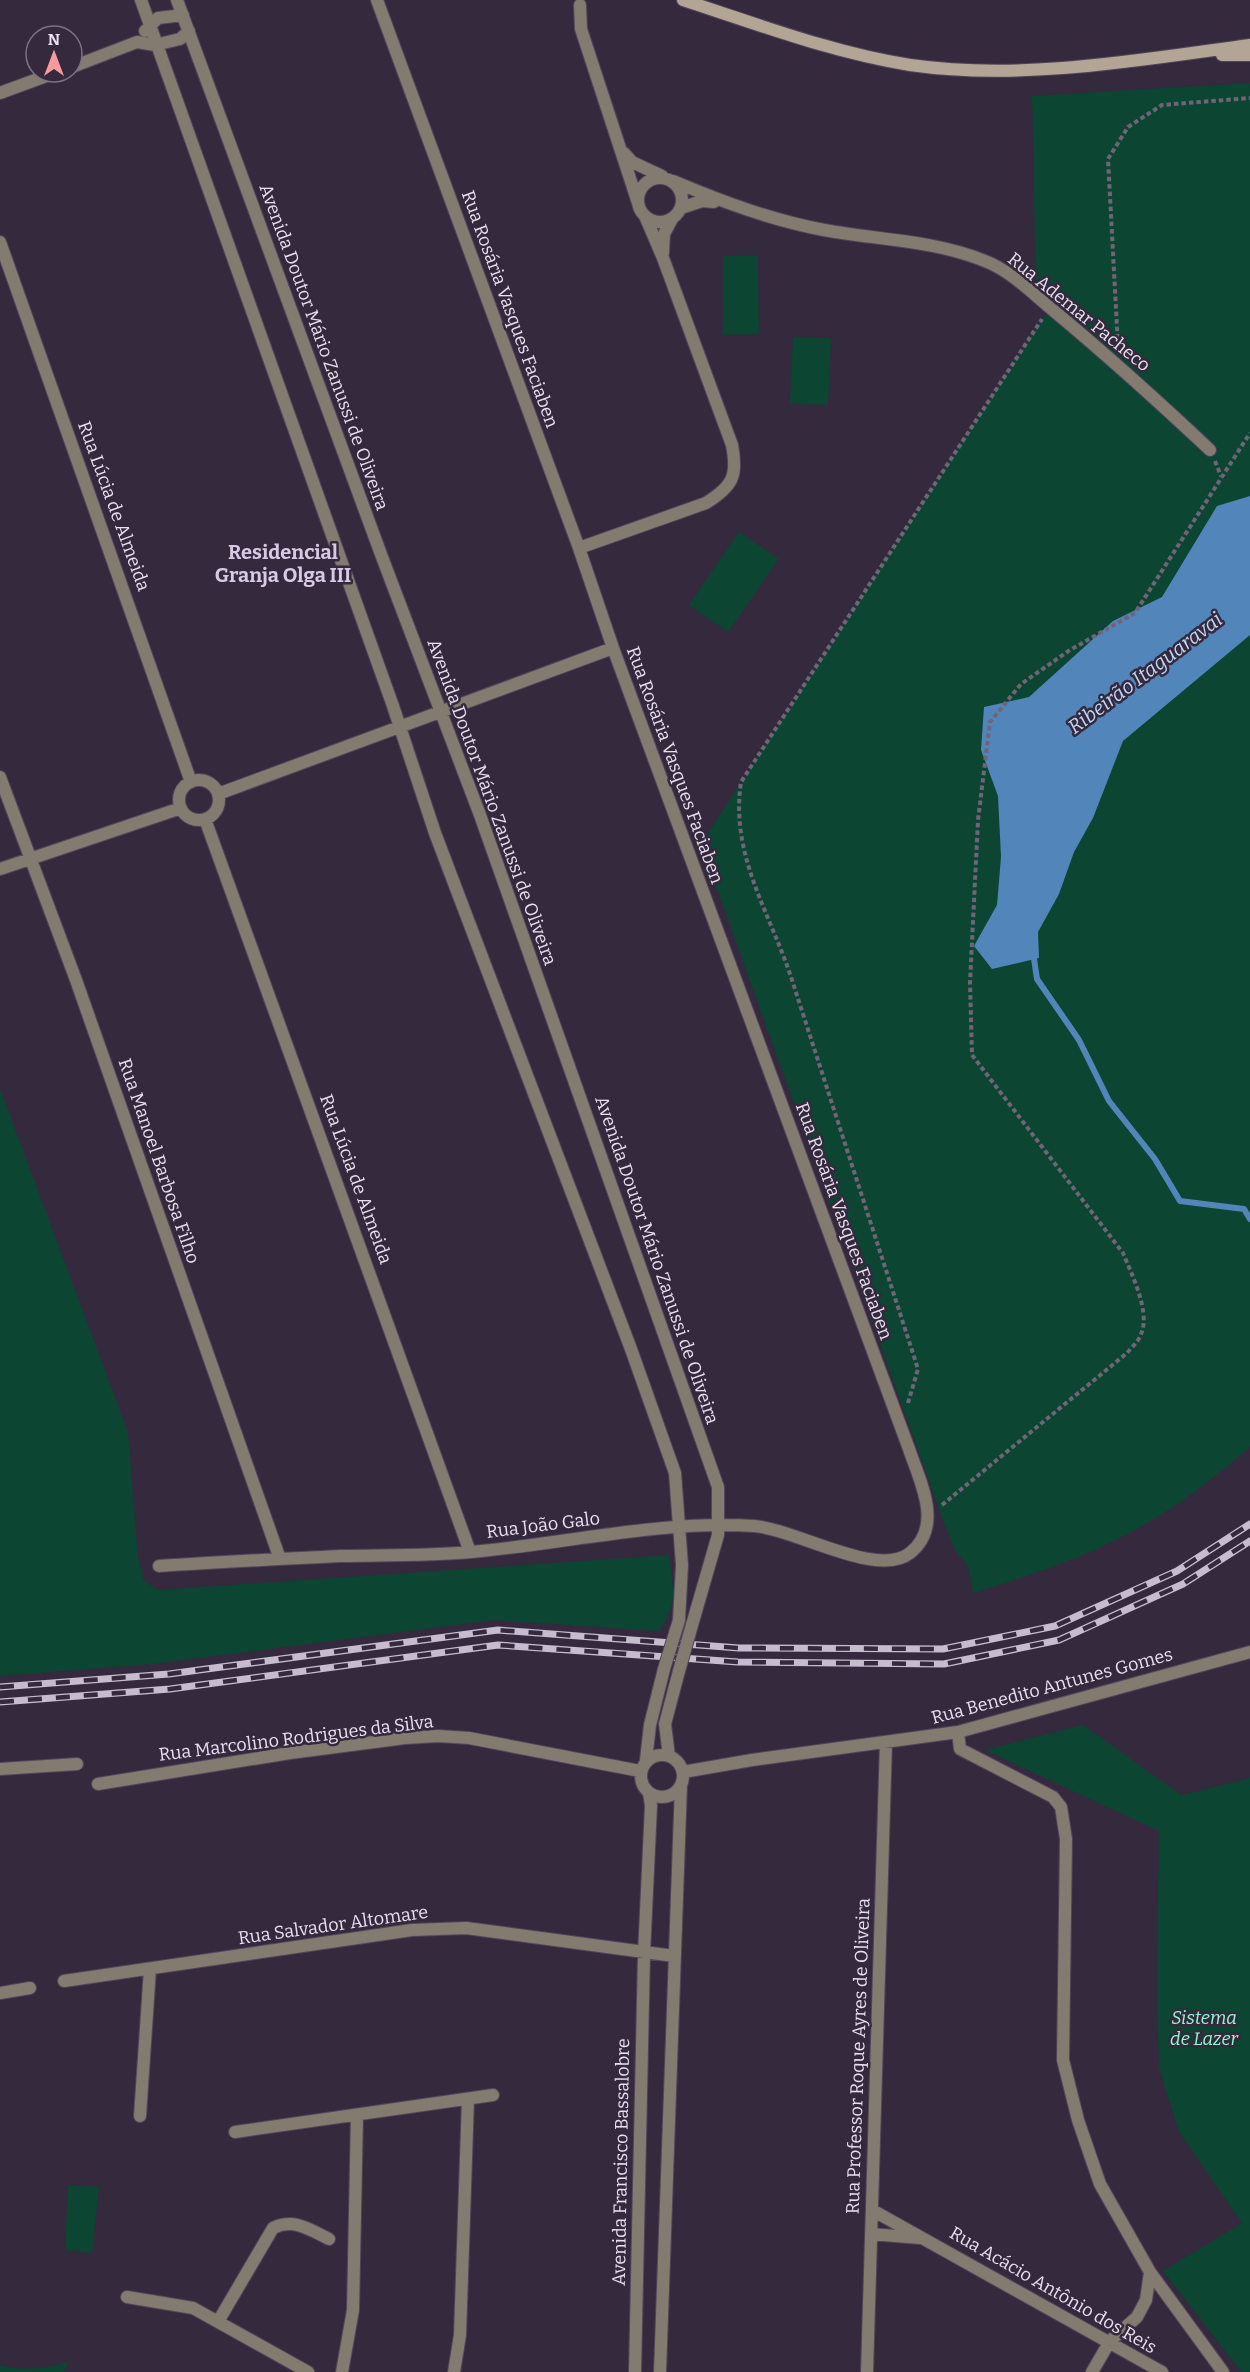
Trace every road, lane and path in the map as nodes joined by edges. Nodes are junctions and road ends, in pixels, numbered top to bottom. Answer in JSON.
{"nodes":[{"id":1,"x":141,"y":0,"type":"edge"},
{"id":2,"x":177,"y":0,"type":"edge"},
{"id":3,"x":377,"y":0,"type":"edge"},
{"id":4,"x":683,"y":0,"type":"edge"},
{"id":5,"x":580,"y":5,"type":"dead end"},
{"id":6,"x":183,"y":15,"type":"junction"},
{"id":7,"x":148,"y":25,"type":"junction"},
{"id":8,"x":189,"y":31,"type":"junction"},
{"id":9,"x":137,"y":42,"type":"junction"},
{"id":10,"x":155,"y":45,"type":"junction"},
{"id":11,"x":1250,"y":45,"type":"edge"},
{"id":12,"x":1250,"y":55,"type":"edge"},
{"id":13,"x":1149,"y":58,"type":"junction"},
{"id":14,"x":84,"y":62,"type":"edge"},
{"id":15,"x":24,"y":84,"type":"edge"},
{"id":16,"x":0,"y":93,"type":"edge"},
{"id":17,"x":1250,"y":98,"type":"edge"},
{"id":18,"x":623,"y":152,"type":"junction"},
{"id":19,"x":670,"y":180,"type":"junction"},
{"id":20,"x":638,"y":203,"type":"junction"},
{"id":21,"x":727,"y":204,"type":"junction"},
{"id":22,"x":681,"y":208,"type":"junction"},
{"id":23,"x":645,"y":216,"type":"junction"},
{"id":24,"x":672,"y":219,"type":"junction"},
{"id":25,"x":0,"y":242,"type":"edge"},
{"id":26,"x":663,"y":258,"type":"junction"},
{"id":27,"x":1049,"y":307,"type":"junction"},
{"id":28,"x":1119,"y":365,"type":"junction"},
{"id":29,"x":1250,"y":433,"type":"edge"},
{"id":30,"x":1210,"y":450,"type":"dead end"},
{"id":31,"x":579,"y":548,"type":"junction"},
{"id":32,"x":613,"y":648,"type":"junction"},
{"id":33,"x":441,"y":713,"type":"junction"},
{"id":34,"x":400,"y":729,"type":"junction"},
{"id":35,"x":0,"y":777,"type":"edge"},
{"id":36,"x":191,"y":782,"type":"junction"},
{"id":37,"x":218,"y":794,"type":"junction"},
{"id":38,"x":181,"y":808,"type":"junction"},
{"id":39,"x":205,"y":819,"type":"junction"},
{"id":40,"x":30,"y":859,"type":"junction"},
{"id":41,"x":0,"y":869,"type":"edge"},
{"id":42,"x":901,"y":1427,"type":"junction"},
{"id":43,"x":930,"y":1515,"type":"junction"},
{"id":44,"x":718,"y":1526,"type":"junction"},
{"id":45,"x":680,"y":1528,"type":"junction"},
{"id":46,"x":470,"y":1552,"type":"junction"},
{"id":47,"x":280,"y":1558,"type":"junction"},
{"id":48,"x":159,"y":1566,"type":"dead end"},
{"id":49,"x":1250,"y":1652,"type":"edge"},
{"id":50,"x":958,"y":1732,"type":"junction"},
{"id":51,"x":886,"y":1742,"type":"junction"},
{"id":52,"x":669,"y":1756,"type":"junction"},
{"id":53,"x":76,"y":1764,"type":"dead end"},
{"id":54,"x":643,"y":1766,"type":"junction"},
{"id":55,"x":0,"y":1769,"type":"edge"},
{"id":56,"x":682,"y":1778,"type":"junction"},
{"id":57,"x":98,"y":1784,"type":"dead end"},
{"id":58,"x":649,"y":1793,"type":"junction"},
{"id":59,"x":644,"y":1954,"type":"junction"},
{"id":60,"x":674,"y":1956,"type":"junction"},
{"id":61,"x":150,"y":1969,"type":"junction"},
{"id":62,"x":64,"y":1981,"type":"dead end"},
{"id":63,"x":30,"y":1988,"type":"dead end"},
{"id":64,"x":0,"y":1993,"type":"edge"},
{"id":65,"x":494,"y":2095,"type":"dead end"},
{"id":66,"x":468,"y":2099,"type":"junction"},
{"id":67,"x":357,"y":2115,"type":"junction"},
{"id":68,"x":140,"y":2116,"type":"dead end"},
{"id":69,"x":235,"y":2132,"type":"dead end"},
{"id":70,"x":872,"y":2210,"type":"junction"},
{"id":71,"x":871,"y":2234,"type":"junction"},
{"id":72,"x":927,"y":2239,"type":"junction"},
{"id":73,"x":329,"y":2240,"type":"dead end"},
{"id":74,"x":1150,"y":2272,"type":"junction"},
{"id":75,"x":127,"y":2297,"type":"dead end"},
{"id":76,"x":219,"y":2320,"type":"junction"},
{"id":77,"x":1110,"y":2341,"type":"junction"},
{"id":78,"x":308,"y":2372,"type":"edge"},
{"id":79,"x":342,"y":2372,"type":"edge"},
{"id":80,"x":454,"y":2372,"type":"edge"},
{"id":81,"x":635,"y":2372,"type":"edge"},
{"id":82,"x":660,"y":2372,"type":"edge"},
{"id":83,"x":867,"y":2372,"type":"edge"},
{"id":84,"x":1092,"y":2372,"type":"edge"},
{"id":85,"x":1162,"y":2372,"type":"edge"},
{"id":86,"x":1222,"y":2372,"type":"edge"}],
"edges":[{"from":1,"to":7,"type":"street"},
{"from":2,"to":6,"type":"street","name":"Avenida Doutor Mário Zanussi de Oliveira"},
{"from":3,"to":31,"type":"street","name":"Rua Rosária Vasques Faciaben"},
{"from":4,"to":13,"type":"street"},
{"from":5,"to":18,"type":"street"},
{"from":6,"to":7,"type":"street"},
{"from":6,"to":8,"type":"street","name":"Avenida Doutor Mário Zanussi de Oliveira"},
{"from":7,"to":9,"type":"street"},
{"from":7,"to":10,"type":"street"},
{"from":8,"to":10,"type":"street"},
{"from":8,"to":33,"type":"street","name":"Avenida Doutor Mário Zanussi de Oliveira"},
{"from":9,"to":10,"type":"street"},
{"from":9,"to":14,"type":"street"},
{"from":10,"to":34,"type":"street"},
{"from":11,"to":13,"type":"street"},
{"from":12,"to":13,"type":"street"},
{"from":15,"to":16,"type":"street"},
{"from":17,"to":28,"type":"path"},
{"from":18,"to":19,"type":"street","name":"Rua Ademar Pacheco"},
{"from":18,"to":20,"type":"street"},
{"from":19,"to":20,"type":"street"},
{"from":19,"to":21,"type":"street","name":"Rua Ademar Pacheco"},
{"from":19,"to":22,"type":"street"},
{"from":20,"to":23,"type":"street"},
{"from":21,"to":22,"type":"street","name":"Rua Ademar Pacheco"},
{"from":21,"to":27,"type":"street","name":"Rua Ademar Pacheco"},
{"from":22,"to":24,"type":"street"},
{"from":23,"to":24,"type":"street"},
{"from":23,"to":26,"type":"street"},
{"from":24,"to":26,"type":"street"},
{"from":25,"to":36,"type":"street","name":"Rua Lúcia de Almeida"},
{"from":26,"to":31,"type":"street"},
{"from":27,"to":28,"type":"street","name":"Rua Ademar Pacheco"},
{"from":27,"to":42,"type":"path"},
{"from":28,"to":30,"type":"street","name":"Rua Ademar Pacheco"},
{"from":29,"to":43,"type":"path"},
{"from":31,"to":32,"type":"street","name":"Rua Rosária Vasques Faciaben"},
{"from":32,"to":33,"type":"street"},
{"from":32,"to":42,"type":"street","name":"Rua Rosária Vasques Faciaben"},
{"from":33,"to":34,"type":"street"},
{"from":33,"to":44,"type":"street","name":"Avenida Doutor Mário Zanussi de Oliveira"},
{"from":34,"to":37,"type":"street"},
{"from":34,"to":45,"type":"street"},
{"from":35,"to":40,"type":"street","name":"Rua Manoel Barbosa Filho"},
{"from":36,"to":37,"type":"street"},
{"from":36,"to":38,"type":"street"},
{"from":37,"to":39,"type":"street"},
{"from":38,"to":39,"type":"street"},
{"from":38,"to":40,"type":"street"},
{"from":39,"to":46,"type":"street","name":"Rua Lúcia de Almeida"},
{"from":40,"to":41,"type":"street"},
{"from":40,"to":47,"type":"street","name":"Rua Manoel Barbosa Filho"},
{"from":42,"to":43,"type":"street","name":"Rua Rosária Vasques Faciaben"},
{"from":43,"to":44,"type":"street","name":"Rua João Galo"},
{"from":44,"to":45,"type":"street","name":"Rua João Galo"},
{"from":44,"to":52,"type":"street","name":"Avenida Doutor Mário Zanussi de Oliveira","bridge":true},
{"from":45,"to":46,"type":"street","name":"Rua João Galo"},
{"from":45,"to":54,"type":"street","bridge":true},
{"from":46,"to":47,"type":"street","name":"Rua João Galo"},
{"from":47,"to":48,"type":"street","name":"Rua João Galo"},
{"from":49,"to":50,"type":"street","name":"Rua Benedito Antunes Gomes"},
{"from":50,"to":51,"type":"street","name":"Rua Benedito Antunes Gomes"},
{"from":50,"to":74,"type":"street"},
{"from":51,"to":56,"type":"street","name":"Rua Benedito Antunes Gomes"},
{"from":51,"to":70,"type":"street","name":"Rua Professor Roque Ayres de Oliveira"},
{"from":52,"to":54,"type":"street"},
{"from":52,"to":56,"type":"street"},
{"from":53,"to":55,"type":"street"},
{"from":54,"to":57,"type":"street","name":"Rua Marcolino Rodrigues da Silva"},
{"from":54,"to":58,"type":"street"},
{"from":56,"to":58,"type":"street"},
{"from":56,"to":60,"type":"street"},
{"from":58,"to":59,"type":"street","name":"Avenida Francisco Bassalobre"},
{"from":59,"to":60,"type":"street"},
{"from":59,"to":61,"type":"street","name":"Rua Salvador Altomare"},
{"from":59,"to":81,"type":"street","name":"Avenida Francisco Bassalobre"},
{"from":60,"to":82,"type":"street"},
{"from":61,"to":62,"type":"street","name":"Rua Salvador Altomare"},
{"from":61,"to":68,"type":"street"},
{"from":63,"to":64,"type":"street"},
{"from":65,"to":66,"type":"street"},
{"from":66,"to":67,"type":"street"},
{"from":66,"to":80,"type":"street"},
{"from":67,"to":69,"type":"street"},
{"from":67,"to":79,"type":"street"},
{"from":70,"to":71,"type":"street","name":"Rua Professor Roque Ayres de Oliveira"},
{"from":70,"to":72,"type":"street","name":"Rua Acácio Antônio dos Reis"},
{"from":71,"to":72,"type":"street","name":"Rua Acácio Antônio dos Reis"},
{"from":71,"to":83,"type":"street","name":"Rua Professor Roque Ayres de Oliveira"},
{"from":72,"to":77,"type":"street","name":"Rua Acácio Antônio dos Reis"},
{"from":73,"to":76,"type":"street"},
{"from":74,"to":77,"type":"street"},
{"from":74,"to":86,"type":"street"},
{"from":75,"to":76,"type":"street"},
{"from":76,"to":78,"type":"street"},
{"from":77,"to":84,"type":"street"},
{"from":77,"to":85,"type":"street","name":"Rua Acácio Antônio dos Reis"}]}
